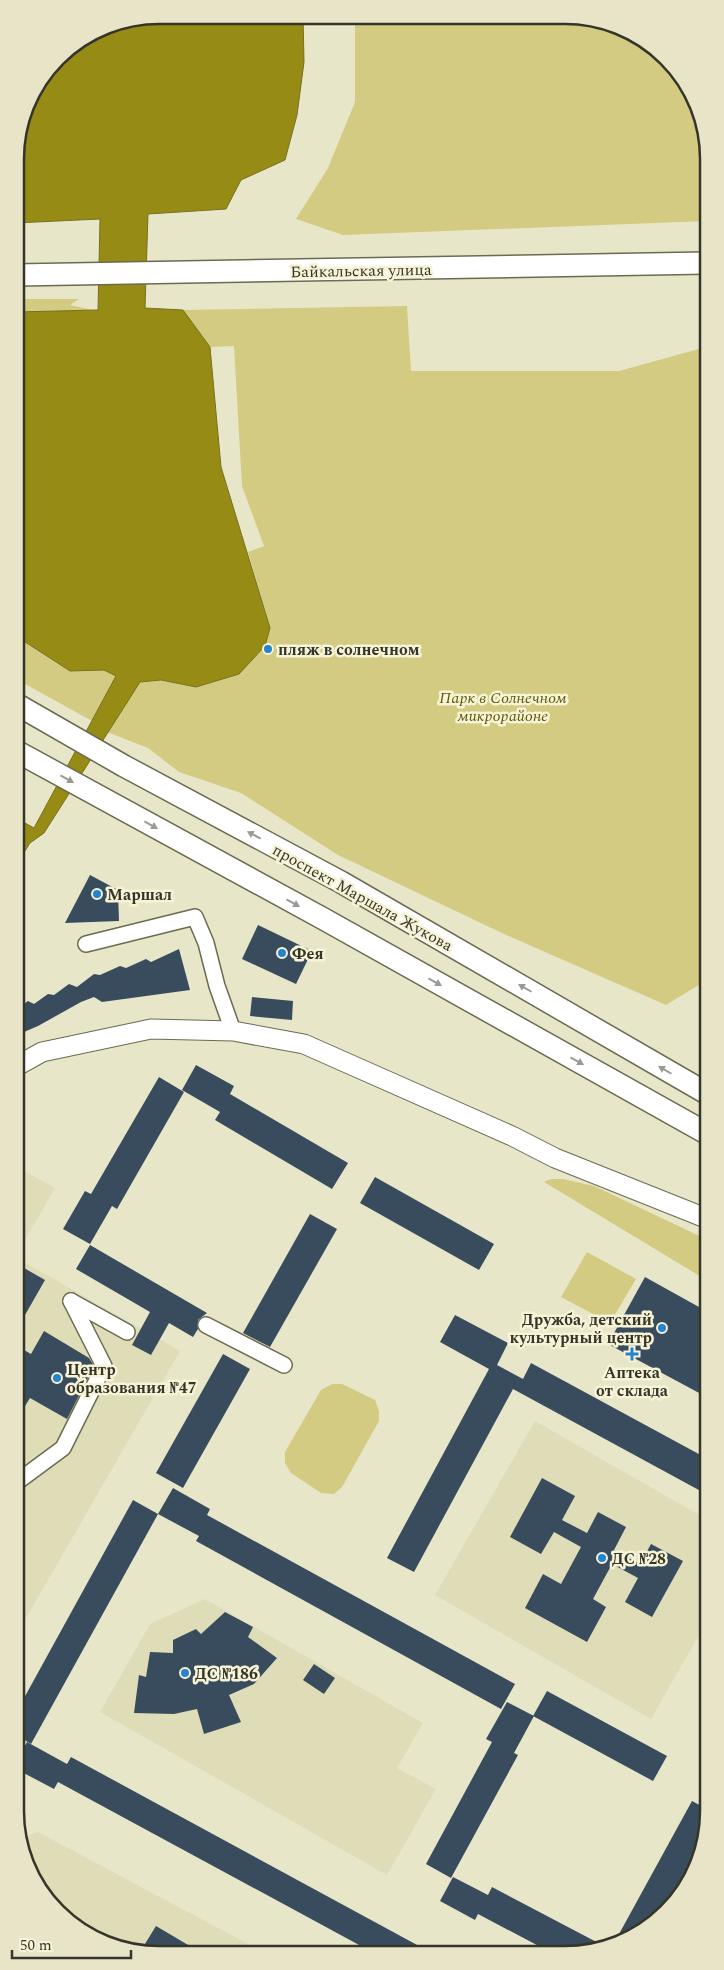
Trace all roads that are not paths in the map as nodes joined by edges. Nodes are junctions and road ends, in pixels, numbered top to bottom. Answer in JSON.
{"nodes":[{"id":1,"x":700,"y":263,"type":"edge"},
{"id":2,"x":24,"y":275,"type":"edge"},
{"id":3,"x":24,"y":709,"type":"edge"},
{"id":4,"x":24,"y":755,"type":"edge"},
{"id":5,"x":86,"y":944,"type":"dead end"},
{"id":6,"x":233,"y":1031,"type":"junction"},
{"id":7,"x":24,"y":1062,"type":"edge"},
{"id":8,"x":700,"y":1089,"type":"edge"},
{"id":9,"x":700,"y":1130,"type":"edge"},
{"id":10,"x":700,"y":1216,"type":"edge"},
{"id":11,"x":206,"y":1325,"type":"dead end"},
{"id":12,"x":127,"y":1332,"type":"dead end"},
{"id":13,"x":284,"y":1365,"type":"dead end"},
{"id":14,"x":24,"y":1477,"type":"edge"}],
"edges":[{"from":1,"to":2,"type":"main road","name":"Байкальская улица"},
{"from":8,"to":3,"type":"main road","name":"проспект Маршала Жукова","one_way":true},
{"from":4,"to":9,"type":"main road","one_way":true},
{"from":5,"to":6,"type":"street"},
{"from":6,"to":7,"type":"street"},
{"from":6,"to":10,"type":"street"},
{"from":11,"to":13,"type":"street"},
{"from":12,"to":14,"type":"street"}]}
